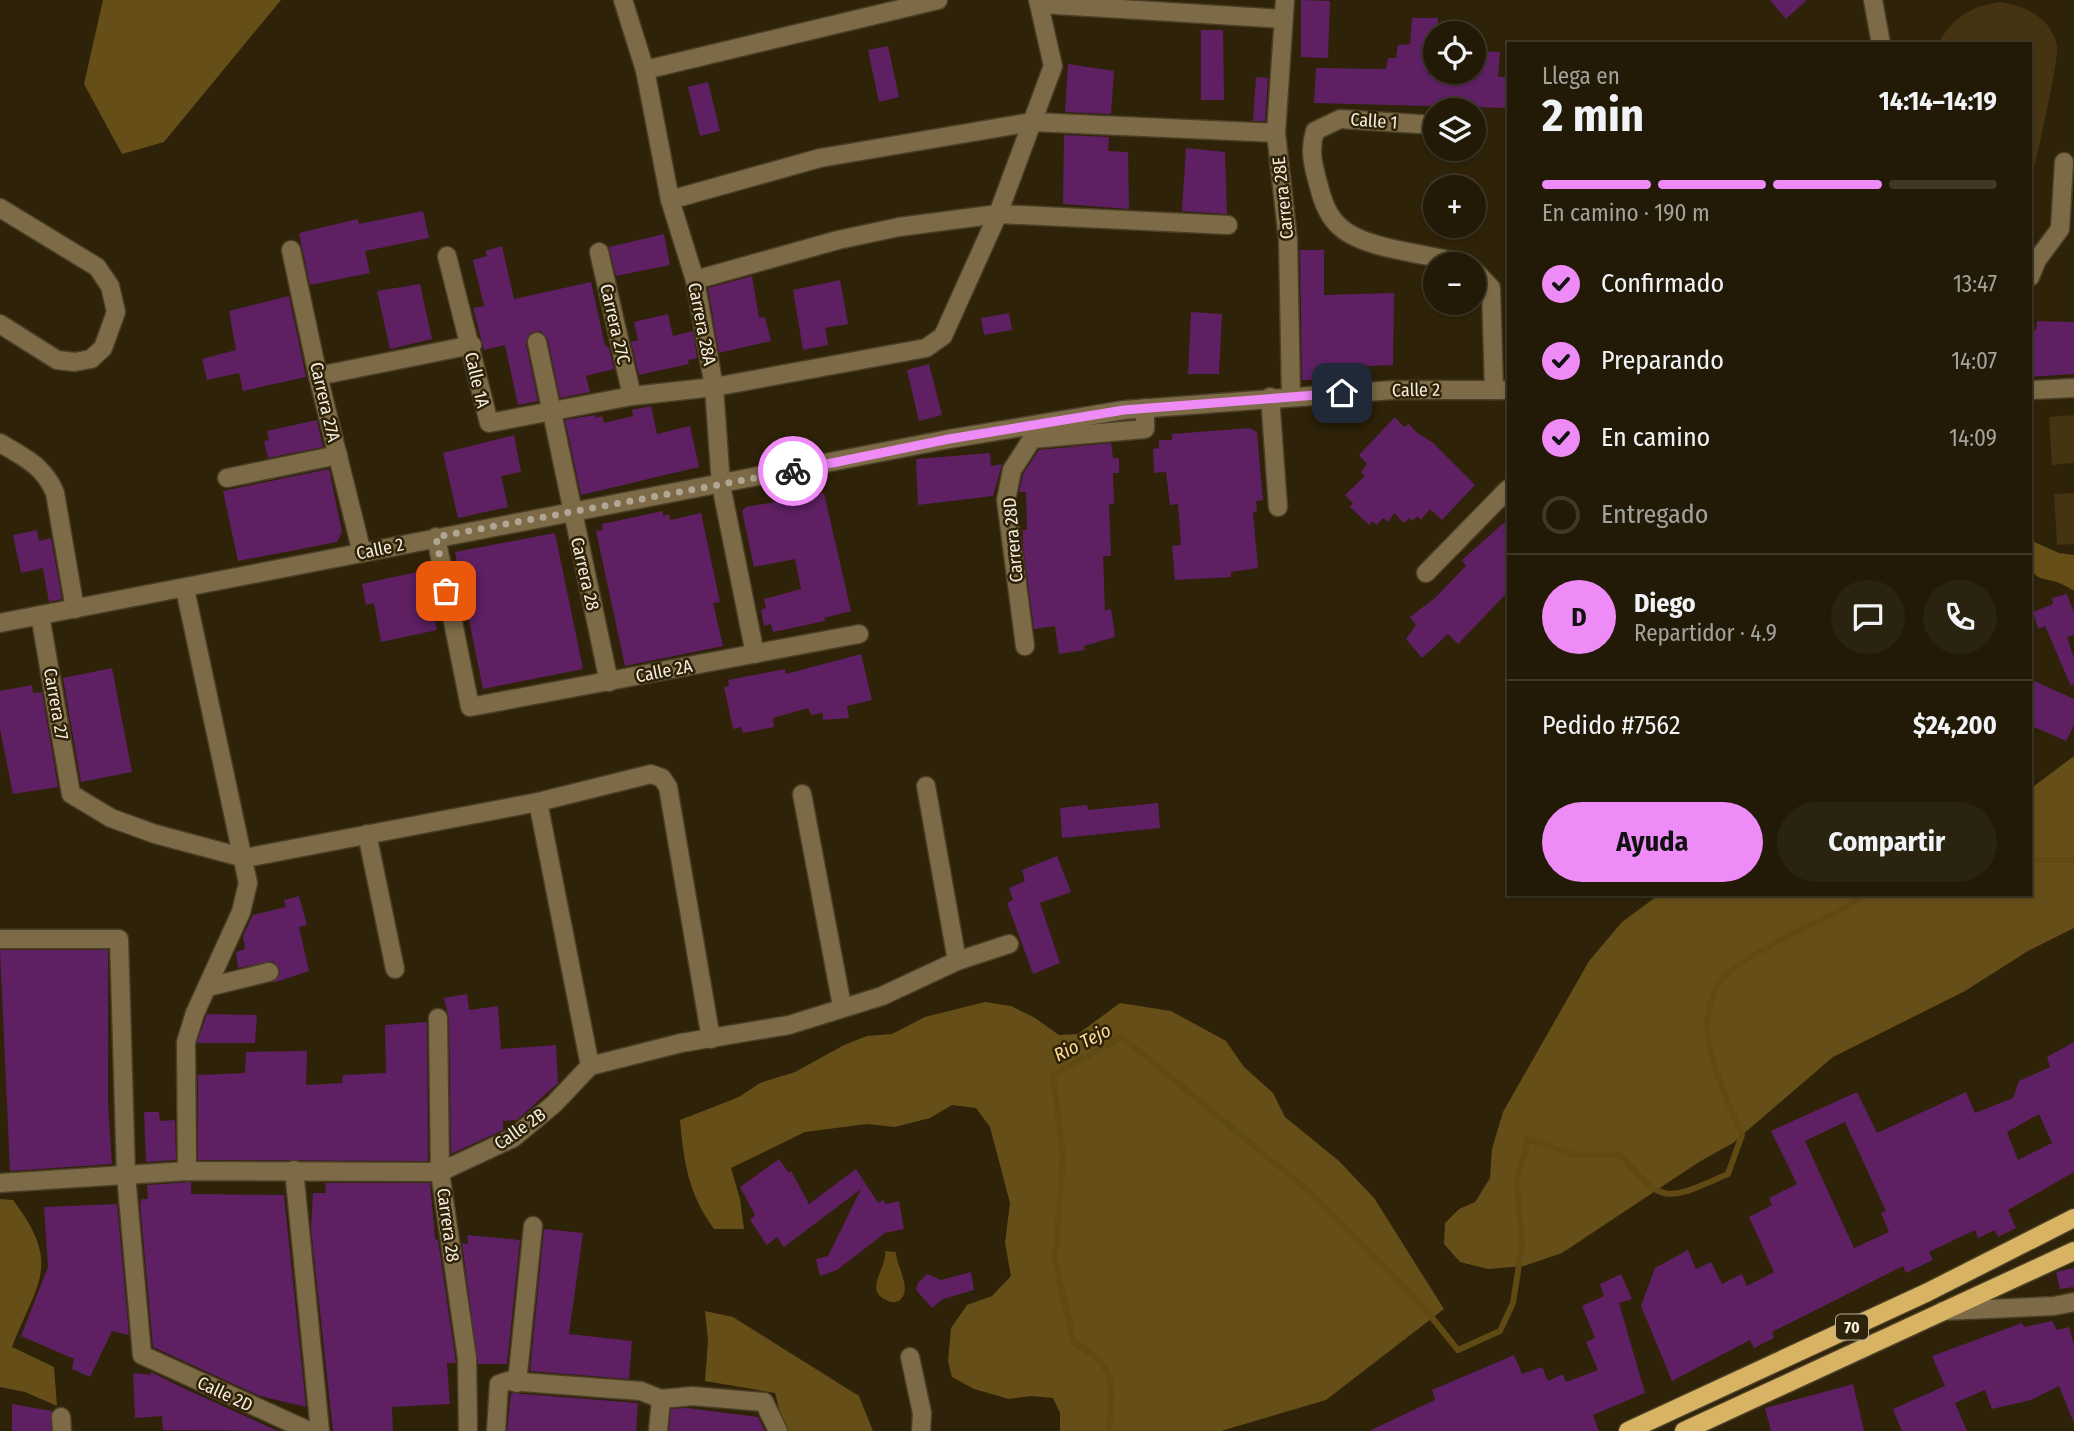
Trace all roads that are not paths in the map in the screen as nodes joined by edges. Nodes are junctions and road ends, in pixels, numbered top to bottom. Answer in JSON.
{"nodes":[{"id":1,"x":623,"y":0,"type":"edge"},
{"id":2,"x":938,"y":0,"type":"edge"},
{"id":3,"x":1286,"y":0,"type":"edge"},
{"id":4,"x":1873,"y":0,"type":"edge"},
{"id":5,"x":1039,"y":2,"type":"edge"},
{"id":6,"x":1283,"y":19,"type":"junction"},
{"id":7,"x":1881,"y":42,"type":"edge"},
{"id":8,"x":645,"y":70,"type":"junction"},
{"id":9,"x":1032,"y":122,"type":"junction"},
{"id":10,"x":1423,"y":124,"type":"edge"},
{"id":11,"x":1276,"y":133,"type":"junction"},
{"id":12,"x":2064,"y":162,"type":"dead end"},
{"id":13,"x":670,"y":200,"type":"junction"},
{"id":14,"x":0,"y":208,"type":"edge"},
{"id":15,"x":998,"y":214,"type":"junction"},
{"id":16,"x":1228,"y":225,"type":"dead end"},
{"id":17,"x":2067,"y":228,"type":"edge"},
{"id":18,"x":292,"y":250,"type":"dead end"},
{"id":19,"x":599,"y":252,"type":"dead end"},
{"id":20,"x":1423,"y":255,"type":"edge"},
{"id":21,"x":447,"y":256,"type":"dead end"},
{"id":22,"x":2032,"y":272,"type":"edge"},
{"id":23,"x":695,"y":280,"type":"junction"},
{"id":24,"x":1500,"y":287,"type":"edge"},
{"id":25,"x":0,"y":324,"type":"edge"},
{"id":26,"x":537,"y":342,"type":"dead end"},
{"id":27,"x":472,"y":345,"type":"junction"},
{"id":28,"x":318,"y":376,"type":"junction"},
{"id":29,"x":714,"y":387,"type":"junction"},
{"id":30,"x":2074,"y":388,"type":"edge"},
{"id":31,"x":1501,"y":390,"type":"edge"},
{"id":32,"x":2032,"y":390,"type":"edge"},
{"id":33,"x":632,"y":396,"type":"junction"},
{"id":34,"x":1291,"y":396,"type":"junction"},
{"id":35,"x":1270,"y":397,"type":"junction"},
{"id":36,"x":1145,"y":408,"type":"junction"},
{"id":37,"x":1124,"y":410,"type":"junction"},
{"id":38,"x":552,"y":413,"type":"junction"},
{"id":39,"x":1124,"y":430,"type":"junction"},
{"id":40,"x":0,"y":443,"type":"edge"},
{"id":41,"x":338,"y":455,"type":"junction"},
{"id":42,"x":227,"y":478,"type":"dead end"},
{"id":43,"x":721,"y":485,"type":"junction"},
{"id":44,"x":1507,"y":490,"type":"edge"},
{"id":45,"x":1278,"y":507,"type":"dead end"},
{"id":46,"x":571,"y":513,"type":"junction"},
{"id":47,"x":436,"y":537,"type":"junction"},
{"id":48,"x":362,"y":553,"type":"junction"},
{"id":49,"x":1426,"y":573,"type":"dead end"},
{"id":50,"x":185,"y":589,"type":"junction"},
{"id":51,"x":75,"y":609,"type":"junction"},
{"id":52,"x":40,"y":615,"type":"junction"},
{"id":53,"x":0,"y":623,"type":"edge"},
{"id":54,"x":859,"y":634,"type":"dead end"},
{"id":55,"x":1025,"y":646,"type":"dead end"},
{"id":56,"x":755,"y":654,"type":"junction"},
{"id":57,"x":609,"y":682,"type":"junction"},
{"id":58,"x":926,"y":786,"type":"dead end"},
{"id":59,"x":802,"y":794,"type":"dead end"},
{"id":60,"x":538,"y":802,"type":"junction"},
{"id":61,"x":367,"y":834,"type":"junction"},
{"id":62,"x":245,"y":858,"type":"junction"},
{"id":63,"x":0,"y":939,"type":"edge"},
{"id":64,"x":1009,"y":944,"type":"dead end"},
{"id":65,"x":957,"y":961,"type":"junction"},
{"id":66,"x":395,"y":969,"type":"dead end"},
{"id":67,"x":269,"y":972,"type":"dead end"},
{"id":68,"x":208,"y":987,"type":"junction"},
{"id":69,"x":842,"y":1006,"type":"junction"},
{"id":70,"x":438,"y":1018,"type":"dead end"},
{"id":71,"x":711,"y":1039,"type":"junction"},
{"id":72,"x":590,"y":1066,"type":"junction"},
{"id":73,"x":294,"y":1170,"type":"junction"},
{"id":74,"x":187,"y":1171,"type":"junction"},
{"id":75,"x":440,"y":1172,"type":"junction"},
{"id":76,"x":125,"y":1175,"type":"junction"},
{"id":77,"x":0,"y":1184,"type":"edge"},
{"id":78,"x":2074,"y":1218,"type":"edge"},
{"id":79,"x":533,"y":1226,"type":"dead end"},
{"id":80,"x":2074,"y":1251,"type":"edge"},
{"id":81,"x":2074,"y":1302,"type":"edge"},
{"id":82,"x":1940,"y":1311,"type":"junction"},
{"id":83,"x":911,"y":1357,"type":"dead end"},
{"id":84,"x":510,"y":1383,"type":"junction"},
{"id":85,"x":661,"y":1399,"type":"junction"},
{"id":86,"x":309,"y":1431,"type":"edge"},
{"id":87,"x":320,"y":1431,"type":"edge"},
{"id":88,"x":468,"y":1431,"type":"edge"},
{"id":89,"x":496,"y":1431,"type":"edge"},
{"id":90,"x":658,"y":1431,"type":"edge"},
{"id":91,"x":778,"y":1431,"type":"edge"},
{"id":92,"x":921,"y":1431,"type":"edge"},
{"id":93,"x":1628,"y":1431,"type":"edge"},
{"id":94,"x":1684,"y":1431,"type":"edge"}],
"edges":[{"from":1,"to":8,"type":"street","name":"Carrera 28A"},
{"from":2,"to":8,"type":"street"},
{"from":3,"to":6,"type":"street","name":"Carrera 28E"},
{"from":4,"to":7,"type":"street"},
{"from":5,"to":6,"type":"street"},
{"from":5,"to":9,"type":"street"},
{"from":6,"to":11,"type":"street","name":"Carrera 28E"},
{"from":8,"to":13,"type":"street","name":"Carrera 28A"},
{"from":9,"to":11,"type":"street"},
{"from":9,"to":13,"type":"street"},
{"from":9,"to":15,"type":"street"},
{"from":10,"to":20,"type":"street","name":"Calle 1"},
{"from":11,"to":34,"type":"street","name":"Carrera 28E"},
{"from":12,"to":17,"type":"street"},
{"from":13,"to":23,"type":"street","name":"Carrera 28A"},
{"from":14,"to":25,"type":"street"},
{"from":15,"to":16,"type":"street"},
{"from":15,"to":23,"type":"street"},
{"from":15,"to":29,"type":"street","name":"Calle 1A"},
{"from":17,"to":22,"type":"street"},
{"from":18,"to":28,"type":"street","name":"Carrera 27A"},
{"from":19,"to":33,"type":"street","name":"Carrera 27C"},
{"from":21,"to":27,"type":"street"},
{"from":23,"to":29,"type":"street","name":"Carrera 28A"},
{"from":24,"to":31,"type":"street"},
{"from":26,"to":38,"type":"street","name":"Carrera 28"},
{"from":27,"to":28,"type":"street","name":"Calle 1A"},
{"from":27,"to":38,"type":"street","name":"Calle 1A"},
{"from":28,"to":41,"type":"street","name":"Carrera 27A"},
{"from":29,"to":33,"type":"street","name":"Calle 1A"},
{"from":29,"to":43,"type":"street","name":"Carrera 28A"},
{"from":30,"to":32,"type":"street"},
{"from":31,"to":34,"type":"street","name":"Calle 2"},
{"from":33,"to":38,"type":"street","name":"Calle 1A"},
{"from":34,"to":35,"type":"street","name":"Calle 2"},
{"from":35,"to":36,"type":"street","name":"Calle 2"},
{"from":35,"to":45,"type":"street"},
{"from":36,"to":37,"type":"street","name":"Calle 2"},
{"from":36,"to":39,"type":"street"},
{"from":37,"to":39,"type":"street"},
{"from":37,"to":43,"type":"street","name":"Calle 2"},
{"from":38,"to":46,"type":"street","name":"Carrera 28"},
{"from":39,"to":55,"type":"street","name":"Carrera 28D"},
{"from":40,"to":51,"type":"street"},
{"from":41,"to":42,"type":"street"},
{"from":41,"to":48,"type":"street","name":"Carrera 27A"},
{"from":43,"to":46,"type":"street","name":"Calle 2"},
{"from":43,"to":56,"type":"street","name":"Carrera 28A"},
{"from":44,"to":49,"type":"street"},
{"from":46,"to":47,"type":"street","name":"Calle 2"},
{"from":46,"to":57,"type":"street","name":"Carrera 28"},
{"from":47,"to":48,"type":"street","name":"Calle 2"},
{"from":47,"to":57,"type":"street","name":"Calle 2A"},
{"from":48,"to":50,"type":"street","name":"Calle 2"},
{"from":50,"to":51,"type":"street","name":"Calle 2"},
{"from":50,"to":62,"type":"street"},
{"from":51,"to":52,"type":"street","name":"Calle 2"},
{"from":52,"to":53,"type":"street","name":"Calle 2"},
{"from":52,"to":62,"type":"street","name":"Carrera 27"},
{"from":54,"to":56,"type":"street","name":"Calle 2A"},
{"from":56,"to":57,"type":"street","name":"Calle 2A"},
{"from":58,"to":65,"type":"street"},
{"from":59,"to":69,"type":"street"},
{"from":60,"to":61,"type":"street"},
{"from":60,"to":71,"type":"street"},
{"from":60,"to":72,"type":"street"},
{"from":61,"to":62,"type":"street"},
{"from":61,"to":66,"type":"street"},
{"from":62,"to":68,"type":"street"},
{"from":63,"to":76,"type":"street"},
{"from":64,"to":65,"type":"street"},
{"from":65,"to":69,"type":"street"},
{"from":67,"to":68,"type":"street"},
{"from":68,"to":74,"type":"street"},
{"from":69,"to":71,"type":"street"},
{"from":70,"to":75,"type":"street","name":"Carrera 28"},
{"from":71,"to":72,"type":"street"},
{"from":72,"to":75,"type":"street","name":"Calle 2B"},
{"from":73,"to":74,"type":"street","name":"Calle 2B"},
{"from":73,"to":75,"type":"street","name":"Calle 2B"},
{"from":73,"to":87,"type":"street"},
{"from":74,"to":76,"type":"street","name":"Calle 2B"},
{"from":75,"to":88,"type":"street","name":"Carrera 28"},
{"from":76,"to":77,"type":"street","name":"Calle 2B"},
{"from":76,"to":86,"type":"street","name":"Calle 2D"},
{"from":78,"to":93,"type":"main road","number":"70"},
{"from":79,"to":84,"type":"street"},
{"from":80,"to":82,"type":"main road","number":"70"},
{"from":81,"to":82,"type":"street"},
{"from":82,"to":94,"type":"main road","number":"70"},
{"from":83,"to":92,"type":"street"},
{"from":84,"to":85,"type":"street"},
{"from":84,"to":89,"type":"street"},
{"from":85,"to":90,"type":"street"},
{"from":85,"to":91,"type":"street"}]}
